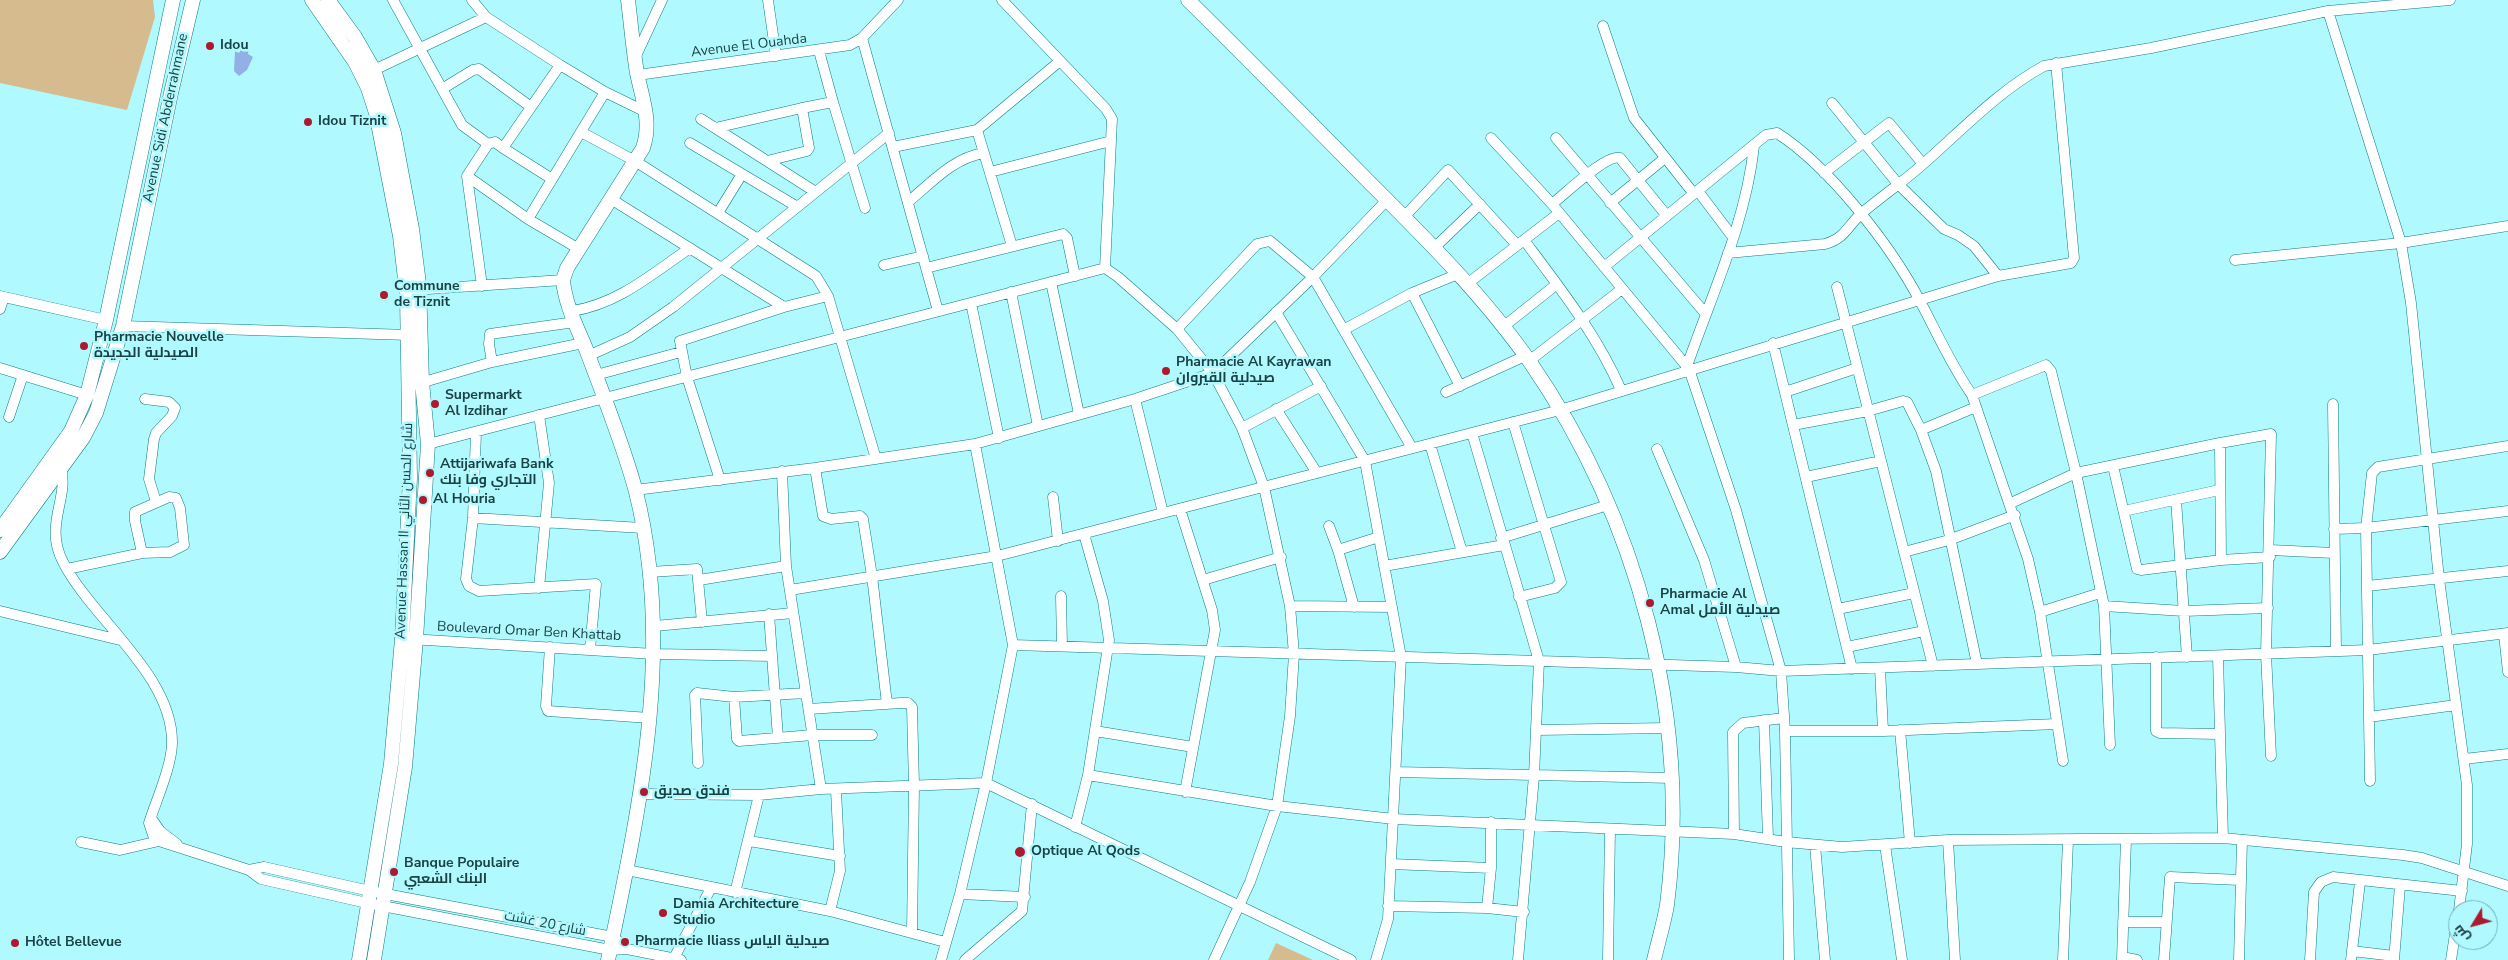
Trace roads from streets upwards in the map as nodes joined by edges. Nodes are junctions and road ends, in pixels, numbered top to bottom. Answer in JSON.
{"nodes":[{"id":1,"x":173,"y":0,"type":"edge"},
{"id":2,"x":193,"y":0,"type":"edge"},
{"id":3,"x":312,"y":0,"type":"edge"},
{"id":4,"x":328,"y":0,"type":"edge"},
{"id":5,"x":393,"y":0,"type":"edge"},
{"id":6,"x":473,"y":0,"type":"edge"},
{"id":7,"x":628,"y":0,"type":"edge"},
{"id":8,"x":662,"y":0,"type":"edge"},
{"id":9,"x":768,"y":0,"type":"edge"},
{"id":10,"x":898,"y":0,"type":"edge"},
{"id":11,"x":1002,"y":0,"type":"edge"},
{"id":12,"x":1188,"y":0,"type":"edge"},
{"id":13,"x":2450,"y":0,"type":"edge"},
{"id":14,"x":2328,"y":11,"type":"junction"},
{"id":15,"x":486,"y":17,"type":"junction"},
{"id":16,"x":1603,"y":26,"type":"dead end"},
{"id":17,"x":862,"y":38,"type":"junction"},
{"id":18,"x":420,"y":48,"type":"junction"},
{"id":19,"x":819,"y":51,"type":"junction"},
{"id":20,"x":776,"y":56,"type":"junction"},
{"id":21,"x":635,"y":58,"type":"junction"},
{"id":22,"x":1060,"y":61,"type":"junction"},
{"id":23,"x":2056,"y":63,"type":"junction"},
{"id":24,"x":560,"y":65,"type":"junction"},
{"id":25,"x":374,"y":70,"type":"junction"},
{"id":26,"x":638,"y":75,"type":"junction"},
{"id":27,"x":442,"y":89,"type":"junction"},
{"id":28,"x":605,"y":92,"type":"junction"},
{"id":29,"x":833,"y":102,"type":"junction"},
{"id":30,"x":1832,"y":103,"type":"dead end"},
{"id":31,"x":531,"y":107,"type":"junction"},
{"id":32,"x":802,"y":108,"type":"junction"},
{"id":33,"x":646,"y":112,"type":"junction"},
{"id":34,"x":701,"y":119,"type":"dead end"},
{"id":35,"x":715,"y":128,"type":"junction"},
{"id":36,"x":977,"y":130,"type":"junction"},
{"id":37,"x":581,"y":132,"type":"junction"},
{"id":38,"x":889,"y":133,"type":"junction"},
{"id":39,"x":1491,"y":138,"type":"dead end"},
{"id":40,"x":1556,"y":138,"type":"dead end"},
{"id":41,"x":1111,"y":141,"type":"junction"},
{"id":42,"x":1864,"y":142,"type":"junction"},
{"id":43,"x":690,"y":143,"type":"dead end"},
{"id":44,"x":488,"y":144,"type":"junction"},
{"id":45,"x":1754,"y":146,"type":"junction"},
{"id":46,"x":893,"y":147,"type":"junction"},
{"id":47,"x":503,"y":148,"type":"junction"},
{"id":48,"x":984,"y":153,"type":"junction"},
{"id":49,"x":1665,"y":158,"type":"junction"},
{"id":50,"x":635,"y":161,"type":"junction"},
{"id":51,"x":767,"y":161,"type":"junction"},
{"id":52,"x":851,"y":161,"type":"junction"},
{"id":53,"x":1923,"y":164,"type":"junction"},
{"id":54,"x":990,"y":172,"type":"junction"},
{"id":55,"x":1824,"y":173,"type":"junction"},
{"id":56,"x":742,"y":174,"type":"junction"},
{"id":57,"x":1587,"y":175,"type":"junction"},
{"id":58,"x":467,"y":176,"type":"junction"},
{"id":59,"x":552,"y":179,"type":"junction"},
{"id":60,"x":1639,"y":180,"type":"junction"},
{"id":61,"x":1898,"y":184,"type":"junction"},
{"id":62,"x":814,"y":192,"type":"junction"},
{"id":63,"x":1696,"y":193,"type":"junction"},
{"id":64,"x":611,"y":199,"type":"junction"},
{"id":65,"x":1387,"y":200,"type":"junction"},
{"id":66,"x":908,"y":202,"type":"junction"},
{"id":67,"x":1610,"y":203,"type":"junction"},
{"id":68,"x":1480,"y":204,"type":"junction"},
{"id":69,"x":1552,"y":204,"type":"junction"},
{"id":70,"x":796,"y":206,"type":"junction"},
{"id":71,"x":865,"y":208,"type":"dead end"},
{"id":72,"x":718,"y":213,"type":"junction"},
{"id":73,"x":1559,"y":213,"type":"junction"},
{"id":74,"x":1860,"y":215,"type":"junction"},
{"id":75,"x":1667,"y":216,"type":"junction"},
{"id":76,"x":1404,"y":217,"type":"junction"},
{"id":77,"x":528,"y":219,"type":"junction"},
{"id":78,"x":2508,"y":226,"type":"edge"},
{"id":79,"x":124,"y":234,"type":"junction"},
{"id":80,"x":1732,"y":236,"type":"junction"},
{"id":81,"x":141,"y":237,"type":"junction"},
{"id":82,"x":758,"y":238,"type":"junction"},
{"id":83,"x":1640,"y":238,"type":"junction"},
{"id":84,"x":1521,"y":242,"type":"junction"},
{"id":85,"x":2401,"y":243,"type":"junction"},
{"id":86,"x":1012,"y":246,"type":"junction"},
{"id":87,"x":690,"y":248,"type":"junction"},
{"id":88,"x":1434,"y":248,"type":"junction"},
{"id":89,"x":579,"y":249,"type":"junction"},
{"id":90,"x":1728,"y":253,"type":"junction"},
{"id":91,"x":923,"y":256,"type":"junction"},
{"id":92,"x":2235,"y":260,"type":"dead end"},
{"id":93,"x":884,"y":265,"type":"dead end"},
{"id":94,"x":1604,"y":267,"type":"junction"},
{"id":95,"x":926,"y":268,"type":"junction"},
{"id":96,"x":1105,"y":268,"type":"junction"},
{"id":97,"x":722,"y":269,"type":"junction"},
{"id":98,"x":1075,"y":276,"type":"junction"},
{"id":99,"x":1998,"y":276,"type":"junction"},
{"id":100,"x":1313,"y":277,"type":"junction"},
{"id":101,"x":1462,"y":279,"type":"junction"},
{"id":102,"x":563,"y":280,"type":"junction"},
{"id":103,"x":1051,"y":282,"type":"junction"},
{"id":104,"x":1557,"y":284,"type":"junction"},
{"id":105,"x":482,"y":286,"type":"junction"},
{"id":106,"x":1837,"y":287,"type":"dead end"},
{"id":107,"x":1622,"y":289,"type":"junction"},
{"id":108,"x":416,"y":290,"type":"junction"},
{"id":109,"x":1011,"y":292,"type":"junction"},
{"id":110,"x":1412,"y":293,"type":"junction"},
{"id":111,"x":2,"y":296,"type":"edge"},
{"id":112,"x":828,"y":296,"type":"junction"},
{"id":113,"x":1920,"y":300,"type":"junction"},
{"id":114,"x":971,"y":303,"type":"junction"},
{"id":115,"x":784,"y":307,"type":"junction"},
{"id":116,"x":0,"y":309,"type":"edge"},
{"id":117,"x":938,"y":311,"type":"junction"},
{"id":118,"x":1276,"y":312,"type":"junction"},
{"id":119,"x":1705,"y":313,"type":"junction"},
{"id":120,"x":573,"y":317,"type":"junction"},
{"id":121,"x":106,"y":320,"type":"junction"},
{"id":122,"x":1582,"y":320,"type":"junction"},
{"id":123,"x":1846,"y":322,"type":"junction"},
{"id":124,"x":123,"y":326,"type":"junction"},
{"id":125,"x":1503,"y":327,"type":"junction"},
{"id":126,"x":1177,"y":329,"type":"junction"},
{"id":127,"x":1345,"y":330,"type":"junction"},
{"id":128,"x":409,"y":336,"type":"junction"},
{"id":129,"x":841,"y":337,"type":"junction"},
{"id":130,"x":583,"y":343,"type":"junction"},
{"id":131,"x":1773,"y":343,"type":"junction"},
{"id":132,"x":681,"y":352,"type":"junction"},
{"id":133,"x":588,"y":356,"type":"junction"},
{"id":134,"x":1527,"y":358,"type":"junction"},
{"id":135,"x":492,"y":362,"type":"junction"},
{"id":136,"x":0,"y":368,"type":"edge"},
{"id":137,"x":1688,"y":368,"type":"junction"},
{"id":138,"x":1858,"y":368,"type":"junction"},
{"id":139,"x":1213,"y":373,"type":"junction"},
{"id":140,"x":23,"y":375,"type":"junction"},
{"id":141,"x":596,"y":375,"type":"junction"},
{"id":142,"x":687,"y":377,"type":"junction"},
{"id":143,"x":416,"y":384,"type":"junction"},
{"id":144,"x":1320,"y":386,"type":"junction"},
{"id":145,"x":1460,"y":386,"type":"junction"},
{"id":146,"x":1621,"y":390,"type":"junction"},
{"id":147,"x":1446,"y":392,"type":"dead end"},
{"id":148,"x":1785,"y":392,"type":"junction"},
{"id":149,"x":87,"y":395,"type":"junction"},
{"id":150,"x":1972,"y":395,"type":"junction"},
{"id":151,"x":145,"y":398,"type":"dead end"},
{"id":152,"x":604,"y":398,"type":"junction"},
{"id":153,"x":1135,"y":399,"type":"junction"},
{"id":154,"x":2332,"y":404,"type":"dead end"},
{"id":155,"x":1976,"y":407,"type":"junction"},
{"id":156,"x":1276,"y":409,"type":"junction"},
{"id":157,"x":1560,"y":410,"type":"junction"},
{"id":158,"x":1868,"y":411,"type":"junction"},
{"id":159,"x":1079,"y":414,"type":"junction"},
{"id":160,"x":539,"y":415,"type":"junction"},
{"id":161,"x":9,"y":417,"type":"dead end"},
{"id":162,"x":1513,"y":422,"type":"junction"},
{"id":163,"x":1793,"y":425,"type":"junction"},
{"id":164,"x":1038,"y":426,"type":"junction"},
{"id":165,"x":1242,"y":428,"type":"junction"},
{"id":166,"x":1921,"y":430,"type":"junction"},
{"id":167,"x":476,"y":432,"type":"junction"},
{"id":168,"x":1472,"y":433,"type":"junction"},
{"id":169,"x":999,"y":438,"type":"junction"},
{"id":170,"x":2220,"y":443,"type":"junction"},
{"id":171,"x":428,"y":444,"type":"junction"},
{"id":172,"x":975,"y":444,"type":"junction"},
{"id":173,"x":1430,"y":444,"type":"junction"},
{"id":174,"x":2508,"y":446,"type":"edge"},
{"id":175,"x":1412,"y":448,"type":"junction"},
{"id":176,"x":1657,"y":449,"type":"dead end"},
{"id":177,"x":876,"y":459,"type":"junction"},
{"id":178,"x":2426,"y":459,"type":"junction"},
{"id":179,"x":1365,"y":461,"type":"junction"},
{"id":180,"x":1881,"y":461,"type":"junction"},
{"id":181,"x":58,"y":462,"type":"junction"},
{"id":182,"x":2113,"y":466,"type":"junction"},
{"id":183,"x":815,"y":468,"type":"junction"},
{"id":184,"x":782,"y":471,"type":"junction"},
{"id":185,"x":1317,"y":473,"type":"junction"},
{"id":186,"x":2076,"y":473,"type":"junction"},
{"id":187,"x":1806,"y":477,"type":"junction"},
{"id":188,"x":410,"y":478,"type":"junction"},
{"id":189,"x":426,"y":480,"type":"junction"},
{"id":190,"x":720,"y":480,"type":"junction"},
{"id":191,"x":1264,"y":487,"type":"junction"},
{"id":192,"x":635,"y":490,"type":"junction"},
{"id":193,"x":2218,"y":490,"type":"junction"},
{"id":194,"x":1053,"y":497,"type":"dead end"},
{"id":195,"x":2176,"y":500,"type":"junction"},
{"id":196,"x":156,"y":502,"type":"junction"},
{"id":197,"x":2011,"y":503,"type":"junction"},
{"id":198,"x":1608,"y":505,"type":"junction"},
{"id":199,"x":1180,"y":509,"type":"junction"},
{"id":200,"x":2508,"y":510,"type":"edge"},
{"id":201,"x":2124,"y":511,"type":"junction"},
{"id":202,"x":1163,"y":513,"type":"junction"},
{"id":203,"x":2015,"y":515,"type":"junction"},
{"id":204,"x":473,"y":518,"type":"junction"},
{"id":205,"x":2434,"y":520,"type":"junction"},
{"id":206,"x":546,"y":523,"type":"junction"},
{"id":207,"x":1544,"y":525,"type":"junction"},
{"id":208,"x":1329,"y":526,"type":"dead end"},
{"id":209,"x":643,"y":528,"type":"junction"},
{"id":210,"x":2366,"y":528,"type":"junction"},
{"id":211,"x":2334,"y":529,"type":"junction"},
{"id":212,"x":0,"y":530,"type":"edge"},
{"id":213,"x":1084,"y":534,"type":"junction"},
{"id":214,"x":1379,"y":537,"type":"junction"},
{"id":215,"x":1949,"y":540,"type":"junction"},
{"id":216,"x":1058,"y":541,"type":"junction"},
{"id":217,"x":1502,"y":541,"type":"junction"},
{"id":218,"x":1338,"y":550,"type":"junction"},
{"id":219,"x":0,"y":552,"type":"edge"},
{"id":220,"x":1462,"y":552,"type":"junction"},
{"id":221,"x":1904,"y":552,"type":"junction"},
{"id":222,"x":142,"y":553,"type":"junction"},
{"id":223,"x":2270,"y":553,"type":"junction"},
{"id":224,"x":2334,"y":553,"type":"junction"},
{"id":225,"x":997,"y":556,"type":"junction"},
{"id":226,"x":1281,"y":557,"type":"junction"},
{"id":227,"x":2221,"y":560,"type":"junction"},
{"id":228,"x":2181,"y":564,"type":"junction"},
{"id":229,"x":786,"y":566,"type":"junction"},
{"id":230,"x":1384,"y":566,"type":"junction"},
{"id":231,"x":67,"y":569,"type":"junction"},
{"id":232,"x":2508,"y":571,"type":"edge"},
{"id":233,"x":650,"y":572,"type":"junction"},
{"id":234,"x":872,"y":576,"type":"junction"},
{"id":235,"x":2439,"y":579,"type":"junction"},
{"id":236,"x":698,"y":580,"type":"junction"},
{"id":237,"x":1203,"y":580,"type":"junction"},
{"id":238,"x":2366,"y":586,"type":"junction"},
{"id":239,"x":539,"y":588,"type":"junction"},
{"id":240,"x":790,"y":590,"type":"junction"},
{"id":241,"x":1914,"y":593,"type":"junction"},
{"id":242,"x":2100,"y":593,"type":"junction"},
{"id":243,"x":1061,"y":596,"type":"dead end"},
{"id":244,"x":1519,"y":597,"type":"junction"},
{"id":245,"x":1290,"y":606,"type":"junction"},
{"id":246,"x":2104,"y":606,"type":"junction"},
{"id":247,"x":1354,"y":607,"type":"junction"},
{"id":248,"x":1392,"y":607,"type":"junction"},
{"id":249,"x":2268,"y":608,"type":"junction"},
{"id":250,"x":1838,"y":609,"type":"junction"},
{"id":251,"x":0,"y":611,"type":"edge"},
{"id":252,"x":2184,"y":611,"type":"junction"},
{"id":253,"x":2040,"y":612,"type":"junction"},
{"id":254,"x":793,"y":613,"type":"junction"},
{"id":255,"x":769,"y":614,"type":"junction"},
{"id":256,"x":702,"y":622,"type":"junction"},
{"id":257,"x":655,"y":626,"type":"junction"},
{"id":258,"x":1924,"y":632,"type":"junction"},
{"id":259,"x":2506,"y":634,"type":"edge"},
{"id":260,"x":402,"y":639,"type":"junction"},
{"id":261,"x":416,"y":639,"type":"junction"},
{"id":262,"x":120,"y":640,"type":"junction"},
{"id":263,"x":2448,"y":640,"type":"junction"},
{"id":264,"x":1013,"y":645,"type":"junction"},
{"id":265,"x":1062,"y":646,"type":"junction"},
{"id":266,"x":550,"y":647,"type":"junction"},
{"id":267,"x":1847,"y":647,"type":"junction"},
{"id":268,"x":1108,"y":648,"type":"junction"},
{"id":269,"x":590,"y":649,"type":"junction"},
{"id":270,"x":2368,"y":650,"type":"junction"},
{"id":271,"x":1212,"y":651,"type":"junction"},
{"id":272,"x":2336,"y":651,"type":"junction"},
{"id":273,"x":654,"y":654,"type":"junction"},
{"id":274,"x":1294,"y":654,"type":"junction"},
{"id":275,"x":2266,"y":654,"type":"junction"},
{"id":276,"x":772,"y":656,"type":"junction"},
{"id":277,"x":2218,"y":656,"type":"junction"},
{"id":278,"x":1402,"y":657,"type":"junction"},
{"id":279,"x":2156,"y":657,"type":"junction"},
{"id":280,"x":2187,"y":657,"type":"junction"},
{"id":281,"x":2107,"y":658,"type":"junction"},
{"id":282,"x":1539,"y":661,"type":"junction"},
{"id":283,"x":2048,"y":662,"type":"junction"},
{"id":284,"x":1977,"y":664,"type":"junction"},
{"id":285,"x":1659,"y":665,"type":"junction"},
{"id":286,"x":1933,"y":666,"type":"junction"},
{"id":287,"x":1736,"y":667,"type":"junction"},
{"id":288,"x":1880,"y":668,"type":"junction"},
{"id":289,"x":1852,"y":669,"type":"junction"},
{"id":290,"x":1781,"y":671,"type":"junction"},
{"id":291,"x":2508,"y":672,"type":"edge"},
{"id":292,"x":806,"y":693,"type":"junction"},
{"id":293,"x":734,"y":696,"type":"junction"},
{"id":294,"x":775,"y":696,"type":"junction"},
{"id":295,"x":887,"y":704,"type":"junction"},
{"id":296,"x":2456,"y":705,"type":"junction"},
{"id":297,"x":809,"y":709,"type":"junction"},
{"id":298,"x":2369,"y":717,"type":"junction"},
{"id":299,"x":650,"y":718,"type":"junction"},
{"id":300,"x":1784,"y":718,"type":"junction"},
{"id":301,"x":1764,"y":720,"type":"junction"},
{"id":302,"x":2057,"y":724,"type":"junction"},
{"id":303,"x":395,"y":725,"type":"junction"},
{"id":304,"x":409,"y":726,"type":"junction"},
{"id":305,"x":1668,"y":728,"type":"junction"},
{"id":306,"x":1536,"y":730,"type":"junction"},
{"id":307,"x":1900,"y":730,"type":"junction"},
{"id":308,"x":1095,"y":731,"type":"junction"},
{"id":309,"x":1785,"y":731,"type":"junction"},
{"id":310,"x":1883,"y":731,"type":"junction"},
{"id":311,"x":2220,"y":734,"type":"junction"},
{"id":312,"x":814,"y":735,"type":"junction"},
{"id":313,"x":872,"y":735,"type":"dead end"},
{"id":314,"x":778,"y":738,"type":"junction"},
{"id":315,"x":2110,"y":745,"type":"dead end"},
{"id":316,"x":1194,"y":747,"type":"junction"},
{"id":317,"x":2508,"y":754,"type":"edge"},
{"id":318,"x":2271,"y":756,"type":"dead end"},
{"id":319,"x":2464,"y":759,"type":"junction"},
{"id":320,"x":2063,"y":762,"type":"dead end"},
{"id":321,"x":698,"y":763,"type":"dead end"},
{"id":322,"x":391,"y":764,"type":"junction"},
{"id":323,"x":406,"y":767,"type":"junction"},
{"id":324,"x":1396,"y":772,"type":"junction"},
{"id":325,"x":1088,"y":775,"type":"junction"},
{"id":326,"x":1534,"y":776,"type":"junction"},
{"id":327,"x":1673,"y":778,"type":"junction"},
{"id":328,"x":2370,"y":781,"type":"dead end"},
{"id":329,"x":986,"y":783,"type":"junction"},
{"id":330,"x":914,"y":786,"type":"junction"},
{"id":331,"x":821,"y":789,"type":"junction"},
{"id":332,"x":836,"y":790,"type":"junction"},
{"id":333,"x":1185,"y":792,"type":"junction"},
{"id":334,"x":640,"y":794,"type":"junction"},
{"id":335,"x":759,"y":795,"type":"junction"},
{"id":336,"x":1032,"y":804,"type":"junction"},
{"id":337,"x":1277,"y":806,"type":"junction"},
{"id":338,"x":151,"y":818,"type":"junction"},
{"id":339,"x":1394,"y":819,"type":"junction"},
{"id":340,"x":1491,"y":822,"type":"junction"},
{"id":341,"x":1530,"y":826,"type":"junction"},
{"id":342,"x":1075,"y":827,"type":"junction"},
{"id":343,"x":1610,"y":829,"type":"junction"},
{"id":344,"x":1673,"y":831,"type":"junction"},
{"id":345,"x":1734,"y":834,"type":"junction"},
{"id":346,"x":1768,"y":838,"type":"junction"},
{"id":347,"x":2223,"y":838,"type":"junction"},
{"id":348,"x":2126,"y":839,"type":"junction"},
{"id":349,"x":1948,"y":840,"type":"junction"},
{"id":350,"x":2242,"y":840,"type":"junction"},
{"id":351,"x":749,"y":841,"type":"junction"},
{"id":352,"x":2068,"y":841,"type":"junction"},
{"id":353,"x":81,"y":842,"type":"dead end"},
{"id":354,"x":159,"y":842,"type":"junction"},
{"id":355,"x":1786,"y":842,"type":"junction"},
{"id":356,"x":1910,"y":843,"type":"junction"},
{"id":357,"x":1815,"y":845,"type":"junction"},
{"id":358,"x":1885,"y":845,"type":"junction"},
{"id":359,"x":182,"y":848,"type":"junction"},
{"id":360,"x":840,"y":856,"type":"junction"},
{"id":361,"x":1391,"y":864,"type":"junction"},
{"id":362,"x":1491,"y":868,"type":"junction"},
{"id":363,"x":249,"y":870,"type":"junction"},
{"id":364,"x":627,"y":870,"type":"junction"},
{"id":365,"x":285,"y":872,"type":"junction"},
{"id":366,"x":2464,"y":872,"type":"junction"},
{"id":367,"x":2240,"y":880,"type":"junction"},
{"id":368,"x":2360,"y":882,"type":"junction"},
{"id":369,"x":283,"y":884,"type":"junction"},
{"id":370,"x":2400,"y":886,"type":"junction"},
{"id":371,"x":2508,"y":886,"type":"edge"},
{"id":372,"x":711,"y":888,"type":"junction"},
{"id":373,"x":2462,"y":891,"type":"junction"},
{"id":374,"x":735,"y":893,"type":"junction"},
{"id":375,"x":960,"y":894,"type":"junction"},
{"id":376,"x":1025,"y":896,"type":"junction"},
{"id":377,"x":368,"y":897,"type":"junction"},
{"id":378,"x":384,"y":900,"type":"junction"},
{"id":379,"x":2460,"y":900,"type":"edge"},
{"id":380,"x":1239,"y":906,"type":"junction"},
{"id":381,"x":1388,"y":906,"type":"junction"},
{"id":382,"x":1487,"y":908,"type":"junction"},
{"id":383,"x":477,"y":911,"type":"junction"},
{"id":384,"x":830,"y":911,"type":"junction"},
{"id":385,"x":1524,"y":912,"type":"junction"},
{"id":386,"x":2123,"y":922,"type":"junction"},
{"id":387,"x":2166,"y":922,"type":"junction"},
{"id":388,"x":474,"y":924,"type":"junction"},
{"id":389,"x":912,"y":933,"type":"junction"},
{"id":390,"x":946,"y":942,"type":"junction"},
{"id":391,"x":611,"y":949,"type":"edge"},
{"id":392,"x":2351,"y":956,"type":"edge"},
{"id":393,"x":2394,"y":958,"type":"edge"},
{"id":394,"x":677,"y":959,"type":"edge"},
{"id":395,"x":2122,"y":959,"type":"edge"},
{"id":396,"x":359,"y":960,"type":"edge"},
{"id":397,"x":374,"y":960,"type":"edge"},
{"id":398,"x":941,"y":960,"type":"edge"},
{"id":399,"x":965,"y":960,"type":"edge"},
{"id":400,"x":1214,"y":960,"type":"edge"},
{"id":401,"x":1351,"y":960,"type":"edge"},
{"id":402,"x":1376,"y":960,"type":"edge"},
{"id":403,"x":1518,"y":960,"type":"edge"},
{"id":404,"x":1608,"y":960,"type":"edge"},
{"id":405,"x":1654,"y":960,"type":"edge"},
{"id":406,"x":1789,"y":960,"type":"edge"},
{"id":407,"x":1825,"y":960,"type":"edge"},
{"id":408,"x":1902,"y":960,"type":"edge"},
{"id":409,"x":1955,"y":960,"type":"edge"},
{"id":410,"x":2063,"y":960,"type":"edge"},
{"id":411,"x":2137,"y":960,"type":"edge"},
{"id":412,"x":2164,"y":960,"type":"edge"},
{"id":413,"x":2240,"y":960,"type":"edge"},
{"id":414,"x":2310,"y":960,"type":"edge"}],
"edges":[{"from":1,"to":79,"type":"street","name":"Avenue Sidi Abderrahmane"},
{"from":2,"to":81,"type":"street","name":"Avenue Sidi Abderrahmane"},
{"from":3,"to":108,"type":"street","name":"Avenue Hassan II شارع الحسن الثاني"},
{"from":4,"to":25,"type":"street","name":"Avenue Hassan II شارع الحسن الثاني"},
{"from":5,"to":18,"type":"street"},
{"from":6,"to":15,"type":"street"},
{"from":7,"to":21,"type":"street"},
{"from":8,"to":21,"type":"street"},
{"from":9,"to":20,"type":"street"},
{"from":10,"to":17,"type":"street"},
{"from":11,"to":22,"type":"street"},
{"from":12,"to":65,"type":"street"},
{"from":13,"to":14,"type":"street"},
{"from":14,"to":23,"type":"street"},
{"from":14,"to":85,"type":"street"},
{"from":15,"to":18,"type":"street"},
{"from":15,"to":24,"type":"street"},
{"from":16,"to":49,"type":"street"},
{"from":17,"to":19,"type":"street","name":"Avenue El Ouahda"},
{"from":17,"to":38,"type":"street"},
{"from":18,"to":25,"type":"street"},
{"from":18,"to":27,"type":"street"},
{"from":19,"to":20,"type":"street","name":"Avenue El Ouahda"},
{"from":19,"to":29,"type":"street"},
{"from":20,"to":26,"type":"street","name":"Avenue El Ouahda"},
{"from":21,"to":26,"type":"street"},
{"from":22,"to":36,"type":"street"},
{"from":22,"to":41,"type":"street"},
{"from":23,"to":53,"type":"street"},
{"from":23,"to":99,"type":"street"},
{"from":24,"to":28,"type":"street"},
{"from":24,"to":31,"type":"street"},
{"from":25,"to":108,"type":"street","name":"Avenue Hassan II شارع الحسن الثاني"},
{"from":26,"to":33,"type":"street"},
{"from":27,"to":31,"type":"street"},
{"from":27,"to":44,"type":"street"},
{"from":28,"to":33,"type":"street"},
{"from":28,"to":37,"type":"street"},
{"from":29,"to":32,"type":"street"},
{"from":29,"to":52,"type":"street"},
{"from":30,"to":42,"type":"street"},
{"from":31,"to":47,"type":"street"},
{"from":32,"to":35,"type":"street"},
{"from":32,"to":51,"type":"street"},
{"from":33,"to":50,"type":"street"},
{"from":34,"to":35,"type":"street"},
{"from":35,"to":51,"type":"street"},
{"from":36,"to":46,"type":"street"},
{"from":36,"to":48,"type":"street"},
{"from":37,"to":50,"type":"street"},
{"from":37,"to":59,"type":"street"},
{"from":38,"to":46,"type":"street"},
{"from":38,"to":52,"type":"street"},
{"from":39,"to":69,"type":"street"},
{"from":40,"to":57,"type":"street"},
{"from":41,"to":54,"type":"street"},
{"from":41,"to":96,"type":"street"},
{"from":42,"to":53,"type":"street"},
{"from":42,"to":55,"type":"street"},
{"from":42,"to":61,"type":"street"},
{"from":43,"to":56,"type":"street"},
{"from":44,"to":47,"type":"street"},
{"from":44,"to":58,"type":"street"},
{"from":45,"to":55,"type":"street"},
{"from":45,"to":63,"type":"street"},
{"from":45,"to":80,"type":"street"},
{"from":46,"to":66,"type":"street"},
{"from":47,"to":59,"type":"street"},
{"from":48,"to":54,"type":"street"},
{"from":48,"to":66,"type":"street"},
{"from":49,"to":60,"type":"street"},
{"from":49,"to":63,"type":"street"},
{"from":50,"to":64,"type":"street"},
{"from":50,"to":72,"type":"street"},
{"from":51,"to":62,"type":"street"},
{"from":52,"to":62,"type":"street"},
{"from":52,"to":71,"type":"street"},
{"from":53,"to":61,"type":"street"},
{"from":54,"to":86,"type":"street"},
{"from":55,"to":74,"type":"street"},
{"from":56,"to":70,"type":"street"},
{"from":56,"to":72,"type":"street"},
{"from":57,"to":60,"type":"street"},
{"from":57,"to":67,"type":"street"},
{"from":57,"to":69,"type":"street"},
{"from":58,"to":77,"type":"street"},
{"from":58,"to":105,"type":"street"},
{"from":59,"to":77,"type":"street"},
{"from":60,"to":67,"type":"street"},
{"from":60,"to":75,"type":"street"},
{"from":61,"to":74,"type":"street"},
{"from":61,"to":99,"type":"street"},
{"from":62,"to":70,"type":"street"},
{"from":63,"to":75,"type":"street"},
{"from":63,"to":80,"type":"street"},
{"from":64,"to":87,"type":"street"},
{"from":64,"to":89,"type":"street"},
{"from":65,"to":76,"type":"street"},
{"from":65,"to":100,"type":"street"},
{"from":66,"to":91,"type":"street"},
{"from":67,"to":83,"type":"street"},
{"from":68,"to":76,"type":"street"},
{"from":68,"to":84,"type":"street"},
{"from":68,"to":88,"type":"street"},
{"from":69,"to":73,"type":"street"},
{"from":70,"to":82,"type":"street"},
{"from":72,"to":82,"type":"street"},
{"from":73,"to":84,"type":"street"},
{"from":73,"to":94,"type":"street"},
{"from":74,"to":90,"type":"street"},
{"from":74,"to":113,"type":"street"},
{"from":75,"to":83,"type":"street"},
{"from":76,"to":88,"type":"street"},
{"from":77,"to":89,"type":"street"},
{"from":78,"to":85,"type":"street"},
{"from":79,"to":81,"type":"street"},
{"from":79,"to":121,"type":"street","name":"Avenue Sidi Abderrahmane"},
{"from":80,"to":90,"type":"street"},
{"from":81,"to":124,"type":"street","name":"Avenue Sidi Abderrahmane"},
{"from":82,"to":97,"type":"street"},
{"from":82,"to":112,"type":"street"},
{"from":83,"to":94,"type":"street"},
{"from":83,"to":119,"type":"street"},
{"from":84,"to":101,"type":"street"},
{"from":84,"to":104,"type":"street"},
{"from":85,"to":92,"type":"street"},
{"from":85,"to":178,"type":"street"},
{"from":86,"to":95,"type":"street"},
{"from":86,"to":98,"type":"street"},
{"from":87,"to":97,"type":"street"},
{"from":87,"to":120,"type":"street"},
{"from":88,"to":101,"type":"street"},
{"from":89,"to":102,"type":"street"},
{"from":90,"to":119,"type":"street"},
{"from":91,"to":93,"type":"street"},
{"from":91,"to":95,"type":"street"},
{"from":94,"to":107,"type":"street"},
{"from":95,"to":117,"type":"street"},
{"from":96,"to":98,"type":"street"},
{"from":96,"to":126,"type":"street"},
{"from":97,"to":115,"type":"street"},
{"from":97,"to":133,"type":"street"},
{"from":98,"to":103,"type":"street"},
{"from":99,"to":113,"type":"street"},
{"from":100,"to":118,"type":"street"},
{"from":100,"to":126,"type":"street"},
{"from":100,"to":127,"type":"street"},
{"from":101,"to":110,"type":"street"},
{"from":101,"to":125,"type":"street"},
{"from":102,"to":105,"type":"street"},
{"from":102,"to":120,"type":"street"},
{"from":103,"to":109,"type":"street"},
{"from":103,"to":159,"type":"street"},
{"from":104,"to":122,"type":"street"},
{"from":104,"to":125,"type":"street"},
{"from":105,"to":108,"type":"street"},
{"from":106,"to":123,"type":"street"},
{"from":107,"to":122,"type":"street"},
{"from":107,"to":137,"type":"street"},
{"from":108,"to":128,"type":"street","name":"Avenue Hassan II شارع الحسن الثاني"},
{"from":108,"to":143,"type":"street","name":"Avenue Hassan II شارع الحسن الثاني"},
{"from":109,"to":114,"type":"street"},
{"from":109,"to":164,"type":"street"},
{"from":110,"to":127,"type":"street"},
{"from":110,"to":145,"type":"street"},
{"from":111,"to":116,"type":"street"},
{"from":111,"to":121,"type":"street"},
{"from":112,"to":115,"type":"street"},
{"from":112,"to":129,"type":"street"},
{"from":113,"to":123,"type":"street"},
{"from":113,"to":150,"type":"street"},
{"from":114,"to":117,"type":"street"},
{"from":114,"to":169,"type":"street"},
{"from":115,"to":132,"type":"street"},
{"from":117,"to":129,"type":"street"},
{"from":118,"to":139,"type":"street"},
{"from":118,"to":144,"type":"street"},
{"from":119,"to":137,"type":"street"},
{"from":120,"to":130,"type":"street"},
{"from":120,"to":135,"type":"street"},
{"from":121,"to":149,"type":"street","name":"Avenue Sidi Abderrahmane"},
{"from":122,"to":134,"type":"street"},
{"from":122,"to":146,"type":"street"},
{"from":123,"to":131,"type":"street"},
{"from":123,"to":138,"type":"street"},
{"from":124,"to":128,"type":"street"},
{"from":124,"to":181,"type":"street","name":"Avenue Sidi Abderrahmane"},
{"from":125,"to":134,"type":"street"},
{"from":126,"to":139,"type":"street"},
{"from":127,"to":175,"type":"street"},
{"from":128,"to":143,"type":"street","name":"Avenue Hassan II شارع الحسن الثاني"},
{"from":129,"to":142,"type":"street"},
{"from":129,"to":177,"type":"street"},
{"from":130,"to":133,"type":"street"},
{"from":130,"to":135,"type":"street"},
{"from":131,"to":137,"type":"street"},
{"from":131,"to":148,"type":"street"},
{"from":132,"to":141,"type":"street"},
{"from":132,"to":142,"type":"street"},
{"from":133,"to":141,"type":"street"},
{"from":134,"to":145,"type":"street"},
{"from":134,"to":157,"type":"street"},
{"from":135,"to":143,"type":"street"},
{"from":136,"to":140,"type":"street"},
{"from":137,"to":146,"type":"street"},
{"from":137,"to":290,"type":"street"},
{"from":138,"to":148,"type":"street"},
{"from":138,"to":158,"type":"street"},
{"from":139,"to":153,"type":"street"},
{"from":139,"to":165,"type":"street"},
{"from":140,"to":149,"type":"street"},
{"from":140,"to":161,"type":"street"},
{"from":141,"to":152,"type":"street"},
{"from":142,"to":152,"type":"street"},
{"from":142,"to":190,"type":"street"},
{"from":143,"to":171,"type":"street","name":"Avenue Hassan II شارع الحسن الثاني"},
{"from":143,"to":188,"type":"street","name":"Avenue Hassan II شارع الحسن الثاني"},
{"from":144,"to":156,"type":"street"},
{"from":144,"to":179,"type":"street"},
{"from":145,"to":147,"type":"street"},
{"from":146,"to":157,"type":"street"},
{"from":148,"to":163,"type":"street"},
{"from":149,"to":181,"type":"street","name":"Avenue Sidi Abderrahmane"},
{"from":150,"to":155,"type":"street"},
{"from":150,"to":186,"type":"street"},
{"from":151,"to":196,"type":"street"},
{"from":152,"to":160,"type":"street"},
{"from":152,"to":192,"type":"street"},
{"from":153,"to":159,"type":"street"},
{"from":153,"to":202,"type":"street"},
{"from":154,"to":211,"type":"street"},
{"from":155,"to":166,"type":"street"},
{"from":155,"to":197,"type":"street"},
{"from":156,"to":165,"type":"street"},
{"from":156,"to":185,"type":"street"},
{"from":157,"to":162,"type":"street"},
{"from":157,"to":198,"type":"street"},
{"from":158,"to":163,"type":"street"},
{"from":158,"to":166,"type":"street"},
{"from":158,"to":180,"type":"street"},
{"from":159,"to":164,"type":"street"},
{"from":160,"to":167,"type":"street"},
{"from":160,"to":206,"type":"street"},
{"from":162,"to":168,"type":"street"},
{"from":162,"to":207,"type":"street"},
{"from":163,"to":187,"type":"street"},
{"from":164,"to":169,"type":"street"},
{"from":165,"to":191,"type":"street"},
{"from":166,"to":215,"type":"street"},
{"from":167,"to":171,"type":"street"},
{"from":167,"to":204,"type":"street"},
{"from":168,"to":173,"type":"street"},
{"from":168,"to":217,"type":"street"},
{"from":169,"to":172,"type":"street"},
{"from":170,"to":182,"type":"street"},
{"from":170,"to":193,"type":"street"},
{"from":170,"to":223,"type":"street"},
{"from":171,"to":189,"type":"street","name":"Avenue Hassan II شارع الحسن الثاني"},
{"from":172,"to":177,"type":"street"},
{"from":172,"to":225,"type":"street"},
{"from":173,"to":175,"type":"street"},
{"from":173,"to":220,"type":"street"},
{"from":174,"to":178,"type":"street"},
{"from":175,"to":179,"type":"street"},
{"from":176,"to":287,"type":"street"},
{"from":177,"to":183,"type":"street"},
{"from":178,"to":205,"type":"street"},
{"from":178,"to":210,"type":"street"},
{"from":179,"to":185,"type":"street"},
{"from":179,"to":214,"type":"street"},
{"from":180,"to":187,"type":"street"},
{"from":180,"to":221,"type":"street"},
{"from":181,"to":212,"type":"street","name":"Avenue Sidi Abderrahmane"},
{"from":181,"to":219,"type":"street","name":"Avenue Sidi Abderrahmane"},
{"from":181,"to":231,"type":"street"},
{"from":182,"to":186,"type":"street"},
{"from":182,"to":201,"type":"street"},
{"from":183,"to":184,"type":"street"},
{"from":183,"to":234,"type":"street"},
{"from":184,"to":190,"type":"street"},
{"from":184,"to":229,"type":"street"},
{"from":185,"to":191,"type":"street"},
{"from":186,"to":197,"type":"street"},
{"from":186,"to":242,"type":"street"},
{"from":187,"to":250,"type":"street"},
{"from":188,"to":189,"type":"street"},
{"from":188,"to":260,"type":"street","name":"Avenue Hassan II شارع الحسن الثاني"},
{"from":189,"to":261,"type":"street","name":"Avenue Hassan II شارع الحسن الثاني"},
{"from":190,"to":192,"type":"street"},
{"from":191,"to":199,"type":"street"},
{"from":191,"to":226,"type":"street"},
{"from":192,"to":209,"type":"street"},
{"from":193,"to":195,"type":"street"},
{"from":193,"to":227,"type":"street"},
{"from":194,"to":216,"type":"street"},
{"from":195,"to":201,"type":"street"},
{"from":195,"to":228,"type":"street"},
{"from":196,"to":222,"type":"street"},
{"from":196,"to":222,"type":"street"},
{"from":197,"to":203,"type":"street"},
{"from":198,"to":207,"type":"street"},
{"from":198,"to":285,"type":"street"},
{"from":199,"to":202,"type":"street"},
{"from":199,"to":237,"type":"street"},
{"from":200,"to":205,"type":"street"},
{"from":201,"to":228,"type":"street"},
{"from":202,"to":213,"type":"street"},
{"from":203,"to":215,"type":"street"},
{"from":203,"to":253,"type":"street"},
{"from":204,"to":206,"type":"street"},
{"from":204,"to":239,"type":"street"},
{"from":205,"to":210,"type":"street"},
{"from":205,"to":235,"type":"street"},
{"from":206,"to":209,"type":"street"},
{"from":206,"to":239,"type":"street"},
{"from":207,"to":217,"type":"street"},
{"from":207,"to":244,"type":"street"},
{"from":208,"to":218,"type":"street"},
{"from":209,"to":233,"type":"street"},
{"from":210,"to":211,"type":"street"},
{"from":210,"to":238,"type":"street"},
{"from":211,"to":224,"type":"street"},
{"from":213,"to":216,"type":"street"},
{"from":213,"to":268,"type":"street"},
{"from":214,"to":218,"type":"street"},
{"from":214,"to":230,"type":"street"},
{"from":215,"to":221,"type":"street"},
{"from":215,"to":284,"type":"street"},
{"from":216,"to":225,"type":"street"},
{"from":217,"to":220,"type":"street"},
{"from":217,"to":244,"type":"street"},
{"from":218,"to":247,"type":"street"},
{"from":220,"to":230,"type":"street"},
{"from":221,"to":241,"type":"street"},
{"from":222,"to":231,"type":"street"},
{"from":223,"to":224,"type":"street"},
{"from":223,"to":227,"type":"street"},
{"from":223,"to":249,"type":"street"},
{"from":224,"to":272,"type":"street"},
{"from":225,"to":234,"type":"street"},
{"from":225,"to":264,"type":"street"},
{"from":226,"to":237,"type":"street"},
{"from":226,"to":245,"type":"street"},
{"from":227,"to":228,"type":"street"},
{"from":228,"to":252,"type":"street"},
{"from":229,"to":236,"type":"street"},
{"from":229,"to":240,"type":"street"},
{"from":230,"to":248,"type":"street"},
{"from":231,"to":262,"type":"street"},
{"from":232,"to":235,"type":"street"},
{"from":233,"to":236,"type":"street"},
{"from":233,"to":257,"type":"street"},
{"from":234,"to":240,"type":"street"},
{"from":234,"to":295,"type":"street"},
{"from":235,"to":238,"type":"street"},
{"from":235,"to":263,"type":"street"},
{"from":236,"to":256,"type":"street"},
{"from":237,"to":271,"type":"street"},
{"from":238,"to":270,"type":"street"},
{"from":239,"to":269,"type":"street"},
{"from":240,"to":254,"type":"street"},
{"from":241,"to":250,"type":"street"},
{"from":241,"to":258,"type":"street"},
{"from":242,"to":246,"type":"street"},
{"from":242,"to":253,"type":"street"},
{"from":243,"to":265,"type":"street"},
{"from":244,"to":282,"type":"street"},
{"from":245,"to":247,"type":"street"},
{"from":245,"to":274,"type":"street"},
{"from":246,"to":252,"type":"street"},
{"from":246,"to":281,"type":"street"},
{"from":247,"to":248,"type":"street"},
{"from":248,"to":278,"type":"street"},
{"from":249,"to":252,"type":"street"},
{"from":249,"to":275,"type":"street"},
{"from":250,"to":267,"type":"street"},
{"from":251,"to":262,"type":"street"},
{"from":252,"to":280,"type":"street"},
{"from":253,"to":283,"type":"street"},
{"from":254,"to":255,"type":"street"},
{"from":254,"to":292,"type":"street"},
{"from":255,"to":256,"type":"street"},
{"from":255,"to":276,"type":"street"},
{"from":256,"to":257,"type":"street"},
{"from":257,"to":273,"type":"street"},
{"from":258,"to":267,"type":"street"},
{"from":258,"to":286,"type":"street"},
{"from":259,"to":263,"type":"street"},
{"from":259,"to":291,"type":"street"},
{"from":260,"to":261,"type":"street","name":"Boulevard Omar Ben Khattab"},
{"from":260,"to":303,"type":"street","name":"Avenue Hassan II شارع الحسن الثاني"},
{"from":261,"to":266,"type":"street","name":"Boulevard Omar Ben Khattab"},
{"from":261,"to":304,"type":"street","name":"Avenue Hassan II شارع الحسن الثاني"},
{"from":262,"to":338,"type":"street"},
{"from":263,"to":270,"type":"street"},
{"from":263,"to":296,"type":"street"},
{"from":264,"to":265,"type":"street"},
{"from":264,"to":329,"type":"street"},
{"from":265,"to":268,"type":"street"},
{"from":266,"to":269,"type":"street","name":"Boulevard Omar Ben Khattab"},
{"from":266,"to":299,"type":"street"},
{"from":267,"to":289,"type":"street"},
{"from":268,"to":271,"type":"street"},
{"from":268,"to":308,"type":"street"},
{"from":269,"to":273,"type":"street","name":"Boulevard Omar Ben Khattab"},
{"from":270,"to":272,"type":"street"},
{"from":270,"to":298,"type":"street"},
{"from":271,"to":274,"type":"street"},
{"from":271,"to":316,"type":"street"},
{"from":272,"to":275,"type":"street"},
{"from":273,"to":276,"type":"street","name":"Boulevard Omar Ben Khattab"},
{"from":273,"to":299,"type":"street"},
{"from":274,"to":278,"type":"street"},
{"from":274,"to":337,"type":"street"},
{"from":275,"to":277,"type":"street"},
{"from":275,"to":318,"type":"street"},
{"from":276,"to":294,"type":"street"},
{"from":277,"to":280,"type":"street"},
{"from":277,"to":311,"type":"street"},
{"from":278,"to":282,"type":"street"},
{"from":278,"to":324,"type":"street"},
{"from":279,"to":280,"type":"street"},
{"from":279,"to":281,"type":"street"},
{"from":279,"to":311,"type":"street"},
{"from":281,"to":283,"type":"street"},
{"from":281,"to":315,"type":"street"},
{"from":282,"to":285,"type":"street"},
{"from":282,"to":306,"type":"street"},
{"from":283,"to":284,"type":"street"},
{"from":283,"to":302,"type":"street"},
{"from":284,"to":286,"type":"street"},
{"from":285,"to":287,"type":"street"},
{"from":285,"to":305,"type":"street"},
{"from":286,"to":288,"type":"street"},
{"from":287,"to":290,"type":"street"},
{"from":288,"to":289,"type":"street"},
{"from":288,"to":310,"type":"street"},
{"from":289,"to":290,"type":"street"},
{"from":290,"to":300,"type":"street"},
{"from":292,"to":294,"type":"street"},
{"from":292,"to":297,"type":"street"},
{"from":293,"to":294,"type":"street"},
{"from":293,"to":314,"type":"street"},
{"from":293,"to":321,"type":"street"},
{"from":294,"to":314,"type":"street"},
{"from":295,"to":297,"type":"street"},
{"from":295,"to":330,"type":"street"},
{"from":296,"to":298,"type":"street"},
{"from":296,"to":319,"type":"street"},
{"from":297,"to":312,"type":"street"},
{"from":298,"to":328,"type":"street"},
{"from":299,"to":334,"type":"street"},
{"from":300,"to":301,"type":"street"},
{"from":300,"to":309,"type":"street"},
{"from":301,"to":345,"type":"street"},
{"from":301,"to":346,"type":"street"},
{"from":302,"to":307,"type":"street"},
{"from":302,"to":320,"type":"street"},
{"from":303,"to":304,"type":"street"},
{"from":303,"to":322,"type":"street","name":"Avenue Hassan II شارع الحسن الثاني"},
{"from":304,"to":323,"type":"street","name":"Avenue Hassan II شارع الحسن الثاني"},
{"from":305,"to":306,"type":"street"},
{"from":305,"to":327,"type":"street"},
{"from":306,"to":326,"type":"street"},
{"from":307,"to":310,"type":"street"},
{"from":307,"to":356,"type":"street"},
{"from":308,"to":316,"type":"street"},
{"from":308,"to":325,"type":"street"},
{"from":309,"to":310,"type":"street"},
{"from":309,"to":355,"type":"street"},
{"from":311,"to":347,"type":"street"},
{"from":312,"to":313,"type":"street"},
{"from":312,"to":314,"type":"street"},
{"from":312,"to":331,"type":"street"},
{"from":316,"to":333,"type":"street"},
{"from":317,"to":319,"type":"street"},
{"from":319,"to":366,"type":"street"},
{"from":322,"to":323,"type":"street"},
{"from":322,"to":377,"type":"street","name":"Avenue Hassan II شارع الحسن الثاني"},
{"from":323,"to":378,"type":"street","name":"Avenue Hassan II شارع الحسن الثاني"},
{"from":324,"to":326,"type":"street"},
{"from":324,"to":339,"type":"street"},
{"from":325,"to":333,"type":"street"},
{"from":325,"to":342,"type":"street"},
{"from":326,"to":327,"type":"street"},
{"from":326,"to":341,"type":"street"},
{"from":327,"to":344,"type":"street"},
{"from":329,"to":330,"type":"street"},
{"from":329,"to":336,"type":"street"},
{"from":329,"to":375,"type":"street"},
{"from":330,"to":332,"type":"street"},
{"from":330,"to":389,"type":"street"},
{"from":331,"to":332,"type":"street"},
{"from":331,"to":335,"type":"street"},
{"from":332,"to":360,"type":"street"},
{"from":333,"to":337,"type":"street"},
{"from":334,"to":335,"type":"street"},
{"from":334,"to":364,"type":"street"},
{"from":335,"to":351,"type":"street"},
{"from":336,"to":342,"type":"street"},
{"from":336,"to":376,"type":"street"},
{"from":337,"to":339,"type":"street"},
{"from":337,"to":380,"type":"street"},
{"from":338,"to":354,"type":"street"},
{"from":338,"to":359,"type":"street"},
{"from":339,"to":340,"type":"street"},
{"from":339,"to":361,"type":"street"},
{"from":340,"to":341,"type":"street"},
{"from":340,"to":362,"type":"street"},
{"from":341,"to":343,"type":"street"},
{"from":341,"to":385,"type":"street"},
{"from":342,"to":380,"type":"street"},
{"from":343,"to":344,"type":"street"},
{"from":343,"to":404,"type":"street"},
{"from":344,"to":345,"type":"street"},
{"from":344,"to":405,"type":"street"},
{"from":345,"to":346,"type":"street"},
{"from":346,"to":355,"type":"street"},
{"from":347,"to":348,"type":"street"},
{"from":347,"to":350,"type":"street"},
{"from":348,"to":352,"type":"street"},
{"from":348,"to":386,"type":"street"},
{"from":349,"to":352,"type":"street"},
{"from":349,"to":356,"type":"street"},
{"from":349,"to":409,"type":"street"},
{"from":350,"to":366,"type":"street"},
{"from":350,"to":367,"type":"street"},
{"from":351,"to":360,"type":"street"},
{"from":351,"to":374,"type":"street"},
{"from":352,"to":410,"type":"street"},
{"from":353,"to":354,"type":"street"},
{"from":354,"to":359,"type":"street"},
{"from":355,"to":357,"type":"street"},
{"from":355,"to":406,"type":"street"},
{"from":356,"to":358,"type":"street"},
{"from":357,"to":358,"type":"street"},
{"from":357,"to":407,"type":"street"},
{"from":358,"to":408,"type":"street"},
{"from":359,"to":363,"type":"street"},
{"from":360,"to":384,"type":"street"},
{"from":361,"to":362,"type":"street"},
{"from":361,"to":381,"type":"street"},
{"from":362,"to":382,"type":"street"},
{"from":363,"to":365,"type":"street"},
{"from":363,"to":369,"type":"street"},
{"from":364,"to":372,"type":"street"},
{"from":364,"to":391,"type":"street"},
{"from":365,"to":369,"type":"street"},
{"from":365,"to":377,"type":"street"},
{"from":366,"to":371,"type":"street"},
{"from":366,"to":373,"type":"street"},
{"from":367,"to":387,"type":"street"},
{"from":367,"to":413,"type":"street"},
{"from":368,"to":370,"type":"street"},
{"from":368,"to":392,"type":"street"},
{"from":368,"to":414,"type":"street"},
{"from":369,"to":377,"type":"street"},
{"from":370,"to":373,"type":"street"},
{"from":370,"to":393,"type":"street"},
{"from":372,"to":374,"type":"street"},
{"from":372,"to":394,"type":"street"},
{"from":373,"to":379,"type":"street"},
{"from":374,"to":384,"type":"street"},
{"from":375,"to":376,"type":"street"},
{"from":375,"to":390,"type":"street"},
{"from":376,"to":399,"type":"street"},
{"from":377,"to":378,"type":"street"},
{"from":377,"to":396,"type":"street","name":"Avenue Hassan II شارع الحسن الثاني"},
{"from":378,"to":383,"type":"street"},
{"from":378,"to":388,"type":"street","name":"شارع 20 غشت"},
{"from":378,"to":397,"type":"street","name":"Avenue Hassan II شارع الحسن الثاني"},
{"from":380,"to":400,"type":"street"},
{"from":380,"to":401,"type":"street"},
{"from":381,"to":382,"type":"street"},
{"from":381,"to":402,"type":"street"},
{"from":382,"to":385,"type":"street"},
{"from":383,"to":388,"type":"street"},
{"from":383,"to":391,"type":"street"},
{"from":384,"to":389,"type":"street"},
{"from":385,"to":403,"type":"street"},
{"from":386,"to":387,"type":"street"},
{"from":386,"to":395,"type":"street"},
{"from":387,"to":412,"type":"street"},
{"from":388,"to":391,"type":"street","name":"شارع 20 غشت"},
{"from":389,"to":390,"type":"street"},
{"from":390,"to":398,"type":"street"},
{"from":391,"to":394,"type":"street"},
{"from":392,"to":393,"type":"street"},
{"from":395,"to":411,"type":"street"}]}
